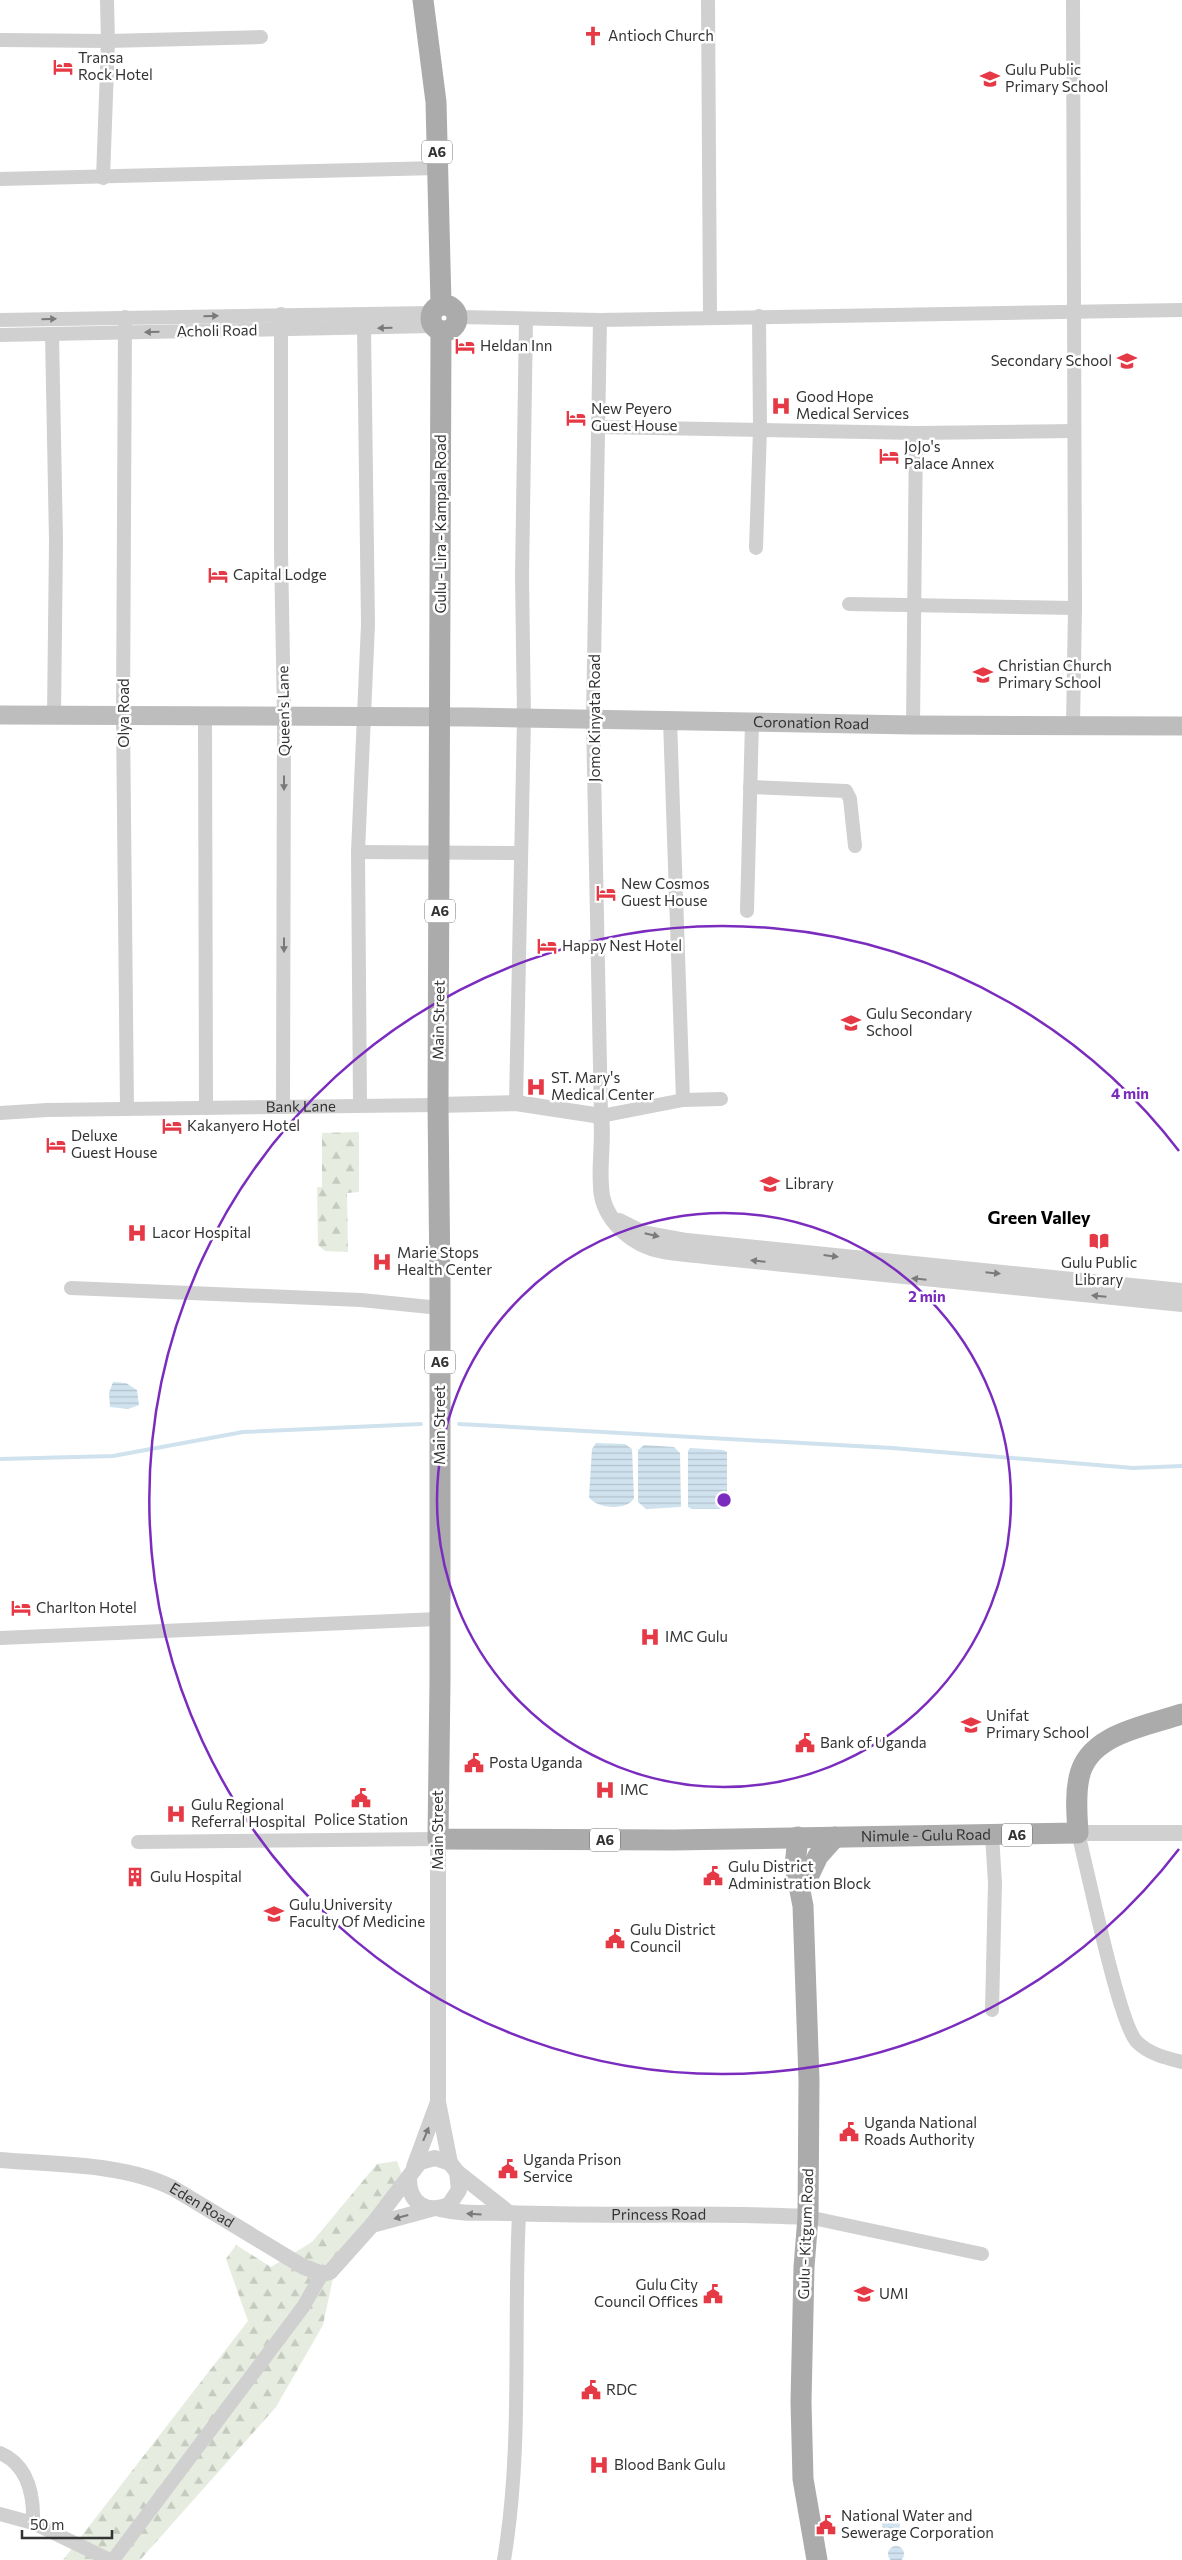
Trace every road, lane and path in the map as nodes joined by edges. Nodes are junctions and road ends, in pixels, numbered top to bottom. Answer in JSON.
{"nodes":[{"id":1,"x":107,"y":0,"type":"edge"},
{"id":2,"x":423,"y":0,"type":"edge"},
{"id":3,"x":708,"y":0,"type":"edge"},
{"id":4,"x":1073,"y":0,"type":"edge"},
{"id":5,"x":261,"y":37,"type":"dead end"},
{"id":6,"x":0,"y":40,"type":"edge"},
{"id":7,"x":108,"y":41,"type":"junction"},
{"id":8,"x":438,"y":168,"type":"junction"},
{"id":9,"x":103,"y":178,"type":"junction"},
{"id":10,"x":0,"y":179,"type":"edge"},
{"id":11,"x":1182,"y":310,"type":"edge"},
{"id":12,"x":1072,"y":311,"type":"junction"},
{"id":13,"x":281,"y":314,"type":"junction"},
{"id":14,"x":759,"y":316,"type":"junction"},
{"id":15,"x":125,"y":317,"type":"junction"},
{"id":16,"x":710,"y":317,"type":"junction"},
{"id":17,"x":441,"y":318,"type":"junction"},
{"id":18,"x":526,"y":319,"type":"junction"},
{"id":19,"x":0,"y":320,"type":"edge"},
{"id":20,"x":600,"y":320,"type":"junction"},
{"id":21,"x":364,"y":328,"type":"junction"},
{"id":22,"x":282,"y":330,"type":"junction"},
{"id":23,"x":126,"y":332,"type":"junction"},
{"id":24,"x":52,"y":334,"type":"junction"},
{"id":25,"x":0,"y":335,"type":"edge"},
{"id":26,"x":599,"y":427,"type":"junction"},
{"id":27,"x":760,"y":430,"type":"junction"},
{"id":28,"x":1074,"y":431,"type":"junction"},
{"id":29,"x":916,"y":433,"type":"junction"},
{"id":30,"x":756,"y":548,"type":"dead end"},
{"id":31,"x":849,"y":604,"type":"dead end"},
{"id":32,"x":916,"y":605,"type":"junction"},
{"id":33,"x":1075,"y":608,"type":"junction"},
{"id":34,"x":0,"y":715,"type":"edge"},
{"id":35,"x":54,"y":716,"type":"junction"},
{"id":36,"x":364,"y":716,"type":"junction"},
{"id":37,"x":123,"y":717,"type":"junction"},
{"id":38,"x":204,"y":717,"type":"junction"},
{"id":39,"x":284,"y":717,"type":"junction"},
{"id":40,"x":440,"y":717,"type":"junction"},
{"id":41,"x":524,"y":718,"type":"junction"},
{"id":42,"x":593,"y":719,"type":"junction"},
{"id":43,"x":670,"y":720,"type":"junction"},
{"id":44,"x":752,"y":722,"type":"junction"},
{"id":45,"x":913,"y":725,"type":"junction"},
{"id":46,"x":1073,"y":725,"type":"junction"},
{"id":47,"x":1182,"y":726,"type":"edge"},
{"id":48,"x":750,"y":787,"type":"junction"},
{"id":49,"x":855,"y":846,"type":"dead end"},
{"id":50,"x":358,"y":852,"type":"junction"},
{"id":51,"x":439,"y":853,"type":"junction"},
{"id":52,"x":520,"y":853,"type":"junction"},
{"id":53,"x":747,"y":912,"type":"dead end"},
{"id":54,"x":721,"y":1099,"type":"dead end"},
{"id":55,"x":683,"y":1100,"type":"junction"},
{"id":56,"x":516,"y":1103,"type":"junction"},
{"id":57,"x":360,"y":1105,"type":"junction"},
{"id":58,"x":438,"y":1105,"type":"junction"},
{"id":59,"x":283,"y":1107,"type":"junction"},
{"id":60,"x":206,"y":1108,"type":"junction"},
{"id":61,"x":127,"y":1109,"type":"junction"},
{"id":62,"x":0,"y":1114,"type":"edge"},
{"id":63,"x":601,"y":1116,"type":"junction"},
{"id":64,"x":71,"y":1288,"type":"dead end"},
{"id":65,"x":1182,"y":1291,"type":"edge"},
{"id":66,"x":1122,"y":1292,"type":"junction"},
{"id":67,"x":1182,"y":1304,"type":"edge"},
{"id":68,"x":440,"y":1308,"type":"junction"},
{"id":69,"x":438,"y":1619,"type":"junction"},
{"id":70,"x":0,"y":1638,"type":"edge"},
{"id":71,"x":1182,"y":1714,"type":"edge"},
{"id":72,"x":1078,"y":1833,"type":"junction"},
{"id":73,"x":1182,"y":1833,"type":"edge"},
{"id":74,"x":992,"y":1835,"type":"junction"},
{"id":75,"x":836,"y":1837,"type":"junction"},
{"id":76,"x":772,"y":1838,"type":"junction"},
{"id":77,"x":803,"y":1838,"type":"junction"},
{"id":78,"x":438,"y":1839,"type":"junction"},
{"id":79,"x":138,"y":1842,"type":"dead end"},
{"id":80,"x":802,"y":1870,"type":"junction"},
{"id":81,"x":992,"y":2010,"type":"dead end"},
{"id":82,"x":1182,"y":2062,"type":"edge"},
{"id":83,"x":438,"y":2102,"type":"junction"},
{"id":84,"x":0,"y":2160,"type":"edge"},
{"id":85,"x":454,"y":2168,"type":"junction"},
{"id":86,"x":411,"y":2173,"type":"junction"},
{"id":87,"x":435,"y":2209,"type":"junction"},
{"id":88,"x":514,"y":2214,"type":"junction"},
{"id":89,"x":808,"y":2217,"type":"junction"},
{"id":90,"x":372,"y":2225,"type":"junction"},
{"id":91,"x":982,"y":2254,"type":"dead end"},
{"id":92,"x":322,"y":2274,"type":"junction"},
{"id":93,"x":0,"y":2452,"type":"edge"},
{"id":94,"x":0,"y":2514,"type":"edge"},
{"id":95,"x":33,"y":2524,"type":"junction"},
{"id":96,"x":111,"y":2560,"type":"edge"},
{"id":97,"x":504,"y":2560,"type":"edge"},
{"id":98,"x":817,"y":2560,"type":"edge"}],
"edges":[{"from":1,"to":7,"type":"street"},
{"from":2,"to":8,"type":"main road","name":"Gulu - Lira - Kampala Road","number":"A6"},
{"from":3,"to":16,"type":"street"},
{"from":4,"to":12,"type":"street"},
{"from":5,"to":7,"type":"street"},
{"from":6,"to":7,"type":"street"},
{"from":7,"to":9,"type":"street"},
{"from":8,"to":9,"type":"street"},
{"from":8,"to":17,"type":"main road","name":"Gulu - Lira - Kampala Road","number":"A6"},
{"from":9,"to":10,"type":"street"},
{"from":11,"to":12,"type":"street"},
{"from":12,"to":14,"type":"street"},
{"from":12,"to":28,"type":"street"},
{"from":15,"to":13,"type":"street","name":"Acholi Road","one_way":true},
{"from":13,"to":17,"type":"street","name":"Acholi Road"},
{"from":13,"to":22,"type":"street","name":"Queen's Lane"},
{"from":14,"to":16,"type":"street"},
{"from":14,"to":27,"type":"street"},
{"from":19,"to":15,"type":"street","name":"Acholi Road","one_way":true},
{"from":15,"to":23,"type":"street","name":"Olya Road"},
{"from":16,"to":20,"type":"street"},
{"from":17,"to":18,"type":"street"},
{"from":17,"to":21,"type":"street","name":"Acholi Road","one_way":true},
{"from":17,"to":40,"type":"main road","name":"Gulu - Lira - Kampala Road","number":"A6"},
{"from":18,"to":20,"type":"street"},
{"from":18,"to":41,"type":"street"},
{"from":20,"to":26,"type":"street","name":"Jomo Kinyata Road"},
{"from":21,"to":22,"type":"street","name":"Acholi Road"},
{"from":21,"to":36,"type":"street"},
{"from":22,"to":23,"type":"street","name":"Acholi Road","one_way":true},
{"from":22,"to":39,"type":"street","name":"Queen's Lane"},
{"from":23,"to":24,"type":"street","name":"Acholi Road"},
{"from":23,"to":37,"type":"street","name":"Olya Road"},
{"from":24,"to":25,"type":"street","name":"Acholi Road"},
{"from":24,"to":35,"type":"street"},
{"from":26,"to":27,"type":"street"},
{"from":26,"to":42,"type":"street","name":"Jomo Kinyata Road"},
{"from":27,"to":29,"type":"street"},
{"from":27,"to":30,"type":"street"},
{"from":28,"to":29,"type":"street"},
{"from":28,"to":33,"type":"street"},
{"from":29,"to":32,"type":"street"},
{"from":31,"to":32,"type":"street"},
{"from":32,"to":33,"type":"street"},
{"from":32,"to":45,"type":"street"},
{"from":33,"to":46,"type":"street"},
{"from":34,"to":35,"type":"main road","name":"Coronation Road"},
{"from":35,"to":37,"type":"main road","name":"Coronation Road"},
{"from":36,"to":39,"type":"main road","name":"Coronation Road"},
{"from":36,"to":40,"type":"main road","name":"Coronation Road"},
{"from":36,"to":50,"type":"street"},
{"from":37,"to":38,"type":"main road","name":"Coronation Road"},
{"from":37,"to":61,"type":"street","name":"Olya Road"},
{"from":38,"to":39,"type":"main road","name":"Coronation Road"},
{"from":38,"to":60,"type":"street"},
{"from":39,"to":59,"type":"street","name":"Queen's Lane","one_way":true},
{"from":40,"to":41,"type":"main road","name":"Coronation Road"},
{"from":40,"to":51,"type":"main road","name":"Main Street","number":"A6"},
{"from":41,"to":42,"type":"main road","name":"Coronation Road"},
{"from":41,"to":52,"type":"street"},
{"from":42,"to":43,"type":"main road","name":"Coronation Road"},
{"from":42,"to":63,"type":"street","name":"Jomo Kinyata Road"},
{"from":43,"to":44,"type":"main road","name":"Coronation Road"},
{"from":43,"to":55,"type":"street"},
{"from":44,"to":45,"type":"main road","name":"Coronation Road"},
{"from":44,"to":48,"type":"street"},
{"from":45,"to":46,"type":"main road","name":"Coronation Road"},
{"from":46,"to":47,"type":"main road","name":"Coronation Road"},
{"from":48,"to":49,"type":"street"},
{"from":48,"to":53,"type":"street"},
{"from":50,"to":51,"type":"street"},
{"from":50,"to":57,"type":"street"},
{"from":51,"to":52,"type":"street"},
{"from":51,"to":58,"type":"main road","name":"Main Street","number":"A6"},
{"from":52,"to":56,"type":"street"},
{"from":54,"to":55,"type":"street"},
{"from":55,"to":63,"type":"street"},
{"from":56,"to":58,"type":"street","name":"Bank Lane"},
{"from":56,"to":63,"type":"street","name":"Bank Lane"},
{"from":57,"to":58,"type":"street","name":"Bank Lane"},
{"from":57,"to":59,"type":"street","name":"Bank Lane"},
{"from":58,"to":68,"type":"main road","name":"Main Street","number":"A6"},
{"from":59,"to":60,"type":"street","name":"Bank Lane"},
{"from":60,"to":61,"type":"street","name":"Bank Lane"},
{"from":61,"to":62,"type":"street","name":"Bank Lane"},
{"from":63,"to":66,"type":"street"},
{"from":64,"to":68,"type":"street"},
{"from":65,"to":66,"type":"street"},
{"from":66,"to":67,"type":"street"},
{"from":68,"to":69,"type":"main road","name":"Main Street","number":"A6"},
{"from":69,"to":70,"type":"street"},
{"from":69,"to":78,"type":"main road","name":"Main Street","number":"A6"},
{"from":71,"to":72,"type":"main road"},
{"from":72,"to":73,"type":"street"},
{"from":72,"to":74,"type":"main road","name":"Nimule - Gulu Road","number":"A6"},
{"from":72,"to":82,"type":"street"},
{"from":74,"to":75,"type":"main road","name":"Nimule - Gulu Road","number":"A6"},
{"from":74,"to":81,"type":"street"},
{"from":75,"to":77,"type":"main road","name":"Nimule - Gulu Road","number":"A6"},
{"from":75,"to":80,"type":"main road"},
{"from":76,"to":77,"type":"main road","name":"Nimule - Gulu Road","number":"A6"},
{"from":76,"to":78,"type":"main road","number":"A6"},
{"from":76,"to":80,"type":"main road"},
{"from":77,"to":80,"type":"main road","name":"Gulu - Kitgum Road"},
{"from":78,"to":79,"type":"street"},
{"from":78,"to":83,"type":"street","name":"Main Street"},
{"from":80,"to":89,"type":"main road","name":"Gulu - Kitgum Road"},
{"from":83,"to":85,"type":"street"},
{"from":86,"to":83,"type":"street","one_way":true},
{"from":84,"to":92,"type":"street","name":"Eden Road"},
{"from":85,"to":86,"type":"street"},
{"from":85,"to":87,"type":"street"},
{"from":85,"to":88,"type":"street"},
{"from":86,"to":87,"type":"street"},
{"from":86,"to":90,"type":"street"},
{"from":88,"to":87,"type":"street","name":"Princess Road","one_way":true},
{"from":87,"to":90,"type":"street","one_way":true},
{"from":88,"to":89,"type":"street","name":"Princess Road"},
{"from":88,"to":97,"type":"street"},
{"from":89,"to":91,"type":"street"},
{"from":89,"to":98,"type":"main road","name":"Gulu - Kitgum Road"},
{"from":90,"to":92,"type":"street"},
{"from":92,"to":96,"type":"street"},
{"from":93,"to":95,"type":"street"},
{"from":94,"to":95,"type":"street"},
{"from":95,"to":96,"type":"street"}]}
